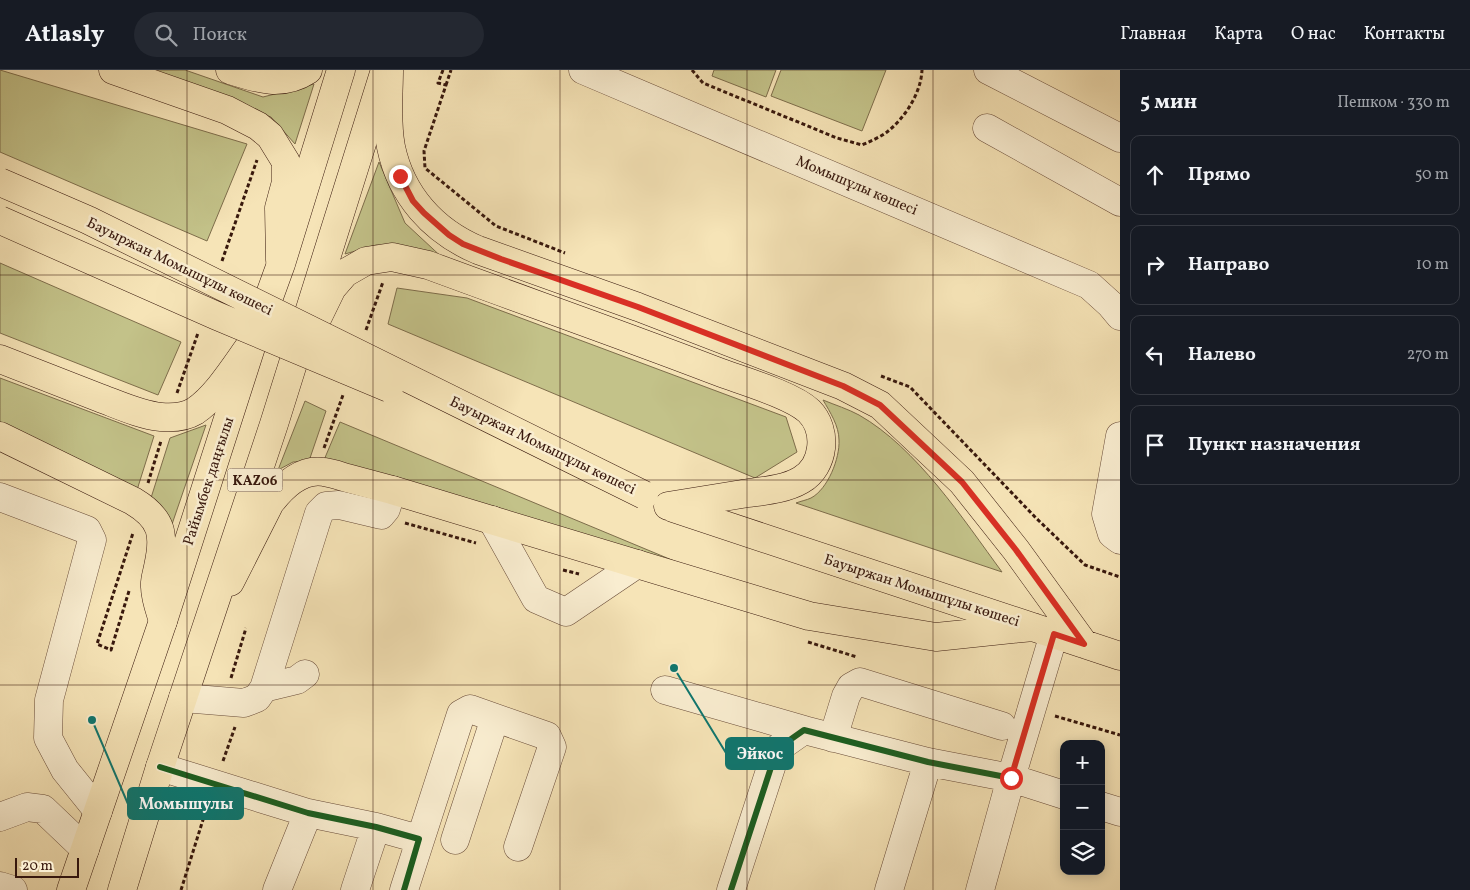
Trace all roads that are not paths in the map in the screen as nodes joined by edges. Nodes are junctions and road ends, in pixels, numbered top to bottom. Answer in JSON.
{"nodes":[{"id":1,"x":113,"y":70,"type":"edge"},
{"id":2,"x":230,"y":70,"type":"edge"},
{"id":3,"x":308,"y":70,"type":"edge"},
{"id":4,"x":340,"y":70,"type":"edge"},
{"id":5,"x":385,"y":70,"type":"edge"},
{"id":6,"x":389,"y":70,"type":"edge"},
{"id":7,"x":584,"y":70,"type":"edge"},
{"id":8,"x":988,"y":70,"type":"edge"},
{"id":9,"x":987,"y":128,"type":"dead end"},
{"id":10,"x":1120,"y":138,"type":"edge"},
{"id":11,"x":0,"y":182,"type":"edge"},
{"id":12,"x":1120,"y":202,"type":"edge"},
{"id":13,"x":0,"y":220,"type":"edge"},
{"id":14,"x":281,"y":264,"type":"junction"},
{"id":15,"x":1120,"y":316,"type":"edge"},
{"id":16,"x":252,"y":344,"type":"junction"},
{"id":17,"x":0,"y":359,"type":"edge"},
{"id":18,"x":274,"y":424,"type":"junction"},
{"id":19,"x":0,"y":436,"type":"edge"},
{"id":20,"x":1120,"y":436,"type":"edge"},
{"id":21,"x":392,"y":490,"type":"junction"},
{"id":22,"x":0,"y":497,"type":"edge"},
{"id":23,"x":656,"y":500,"type":"junction"},
{"id":24,"x":492,"y":520,"type":"junction"},
{"id":25,"x":1120,"y":540,"type":"edge"},
{"id":26,"x":637,"y":564,"type":"junction"},
{"id":27,"x":162,"y":621,"type":"junction"},
{"id":28,"x":1044,"y":631,"type":"junction"},
{"id":29,"x":204,"y":634,"type":"junction"},
{"id":30,"x":1084,"y":644,"type":"junction"},
{"id":31,"x":1120,"y":656,"type":"edge"},
{"id":32,"x":305,"y":674,"type":"dead end"},
{"id":33,"x":264,"y":688,"type":"junction"},
{"id":34,"x":665,"y":690,"type":"dead end"},
{"id":35,"x":183,"y":698,"type":"junction"},
{"id":36,"x":496,"y":718,"type":"junction"},
{"id":37,"x":1002,"y":726,"type":"dead end"},
{"id":38,"x":804,"y":730,"type":"junction"},
{"id":39,"x":833,"y":738,"type":"junction"},
{"id":40,"x":928,"y":762,"type":"junction"},
{"id":41,"x":160,"y":767,"type":"junction"},
{"id":42,"x":1011,"y":778,"type":"junction"},
{"id":43,"x":1060,"y":794,"type":"edge"},
{"id":44,"x":1105,"y":807,"type":"edge"},
{"id":45,"x":98,"y":811,"type":"junction"},
{"id":46,"x":1120,"y":812,"type":"edge"},
{"id":47,"x":308,"y":813,"type":"junction"},
{"id":48,"x":0,"y":817,"type":"edge"},
{"id":49,"x":376,"y":827,"type":"junction"},
{"id":50,"x":419,"y":839,"type":"junction"},
{"id":51,"x":455,"y":840,"type":"dead end"},
{"id":52,"x":518,"y":847,"type":"dead end"},
{"id":53,"x":85,"y":849,"type":"junction"},
{"id":54,"x":0,"y":886,"type":"edge"},
{"id":55,"x":984,"y":888,"type":"edge"},
{"id":56,"x":13,"y":890,"type":"edge"},
{"id":57,"x":71,"y":890,"type":"edge"},
{"id":58,"x":122,"y":890,"type":"edge"},
{"id":59,"x":277,"y":890,"type":"edge"},
{"id":60,"x":355,"y":890,"type":"edge"},
{"id":61,"x":404,"y":890,"type":"edge"},
{"id":62,"x":731,"y":890,"type":"edge"},
{"id":63,"x":889,"y":890,"type":"edge"}],
"edges":[{"from":1,"to":14,"type":"main road"},
{"from":2,"to":3,"type":"main road"},
{"from":4,"to":14,"type":"main road","name":"Райымбек даңғылы","number":"KАZ06"},
{"from":5,"to":18,"type":"main road","number":"KАZ06"},
{"from":6,"to":30,"type":"main road"},
{"from":7,"to":15,"type":"street","name":"Момышұлы көшесі"},
{"from":8,"to":10,"type":"street"},
{"from":9,"to":12,"type":"street"},
{"from":11,"to":23,"type":"main road","name":"Бауыржан Момышұлы көшесі","bridge":true},
{"from":13,"to":23,"type":"main road","name":"Бауыржан Момышұлы көшесі","bridge":true},
{"from":14,"to":16,"type":"main road","name":"Райымбек даңғылы","number":"KАZ06"},
{"from":16,"to":17,"type":"main road"},
{"from":16,"to":27,"type":"main road","name":"Райымбек даңғылы","number":"KАZ06"},
{"from":18,"to":23,"type":"main road"},
{"from":18,"to":29,"type":"main road","number":"KАZ06"},
{"from":19,"to":27,"type":"main road"},
{"from":20,"to":25,"type":"street"},
{"from":21,"to":24,"type":"main road"},
{"from":21,"to":29,"type":"main road"},
{"from":21,"to":33,"type":"street"},
{"from":22,"to":45,"type":"street"},
{"from":23,"to":28,"type":"main road","name":"Бауыржан Момышұлы көшесі"},
{"from":24,"to":26,"type":"main road"},
{"from":24,"to":26,"type":"street"},
{"from":26,"to":28,"type":"main road"},
{"from":27,"to":45,"type":"main road","name":"Райымбек даңғылы","number":"KАZ06"},
{"from":28,"to":30,"type":"main road","name":"Бауыржан Момышұлы көшесі"},
{"from":28,"to":42,"type":"street"},
{"from":29,"to":35,"type":"main road","number":"KАZ06"},
{"from":30,"to":31,"type":"main road","name":"Бауыржан Момышұлы көшесі"},
{"from":32,"to":33,"type":"street"},
{"from":33,"to":35,"type":"street"},
{"from":34,"to":38,"type":"street"},
{"from":35,"to":41,"type":"main road","number":"KАZ06"},
{"from":36,"to":50,"type":"street"},
{"from":36,"to":51,"type":"street"},
{"from":36,"to":52,"type":"street"},
{"from":37,"to":39,"type":"street"},
{"from":38,"to":39,"type":"street"},
{"from":38,"to":62,"type":"street"},
{"from":39,"to":40,"type":"street"},
{"from":40,"to":42,"type":"street"},
{"from":40,"to":63,"type":"street"},
{"from":41,"to":47,"type":"street"},
{"from":41,"to":58,"type":"main road","number":"KАZ06"},
{"from":42,"to":43,"type":"street"},
{"from":42,"to":55,"type":"street"},
{"from":44,"to":46,"type":"street"},
{"from":45,"to":53,"type":"main road","name":"Райымбек даңғылы","number":"KАZ06"},
{"from":47,"to":49,"type":"street"},
{"from":47,"to":59,"type":"street"},
{"from":48,"to":53,"type":"street"},
{"from":49,"to":50,"type":"street"},
{"from":49,"to":60,"type":"street"},
{"from":50,"to":61,"type":"street"},
{"from":53,"to":57,"type":"main road","name":"Райымбек даңғылы","number":"KАZ06"},
{"from":54,"to":56,"type":"street"}]}
